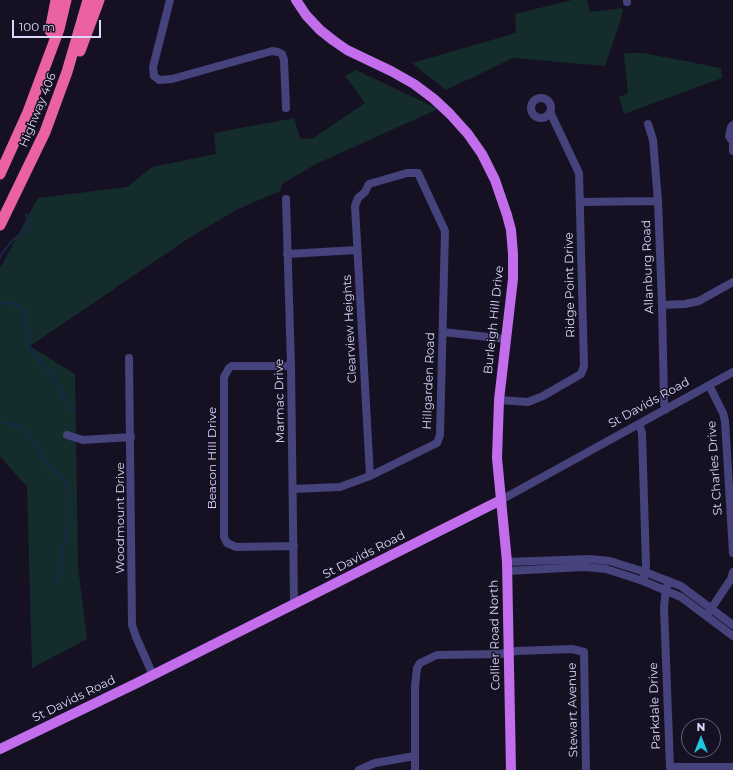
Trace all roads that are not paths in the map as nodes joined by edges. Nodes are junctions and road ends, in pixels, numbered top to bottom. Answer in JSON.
{"nodes":[{"id":1,"x":56,"y":0,"type":"edge"},
{"id":2,"x":66,"y":0,"type":"edge"},
{"id":3,"x":88,"y":0,"type":"edge"},
{"id":4,"x":100,"y":0,"type":"edge"},
{"id":5,"x":170,"y":0,"type":"edge"},
{"id":6,"x":296,"y":0,"type":"edge"},
{"id":7,"x":286,"y":108,"type":"dead end"},
{"id":8,"x":28,"y":112,"type":"junction"},
{"id":9,"x":550,"y":112,"type":"dead end"},
{"id":10,"x":648,"y":124,"type":"dead end"},
{"id":11,"x":733,"y":125,"type":"edge"},
{"id":12,"x":45,"y":132,"type":"junction"},
{"id":13,"x":733,"y":151,"type":"edge"},
{"id":14,"x":0,"y":174,"type":"edge"},
{"id":15,"x":369,"y":184,"type":"joint"},
{"id":16,"x":286,"y":199,"type":"dead end"},
{"id":17,"x":658,"y":201,"type":"junction"},
{"id":18,"x":580,"y":202,"type":"junction"},
{"id":19,"x":0,"y":225,"type":"edge"},
{"id":20,"x":357,"y":250,"type":"junction"},
{"id":21,"x":287,"y":254,"type":"junction"},
{"id":22,"x":733,"y":282,"type":"edge"},
{"id":23,"x":662,"y":304,"type":"junction"},
{"id":24,"x":443,"y":332,"type":"junction"},
{"id":25,"x":506,"y":339,"type":"junction"},
{"id":26,"x":129,"y":358,"type":"dead end"},
{"id":27,"x":291,"y":366,"type":"junction"},
{"id":28,"x":733,"y":372,"type":"edge"},
{"id":29,"x":709,"y":385,"type":"junction"},
{"id":30,"x":499,"y":400,"type":"junction"},
{"id":31,"x":665,"y":410,"type":"junction"},
{"id":32,"x":639,"y":424,"type":"junction"},
{"id":33,"x":67,"y":435,"type":"dead end"},
{"id":34,"x":131,"y":437,"type":"junction"},
{"id":35,"x":370,"y":476,"type":"junction"},
{"id":36,"x":293,"y":489,"type":"junction"},
{"id":37,"x":501,"y":500,"type":"junction"},
{"id":38,"x":294,"y":546,"type":"junction"},
{"id":39,"x":733,"y":553,"type":"edge"},
{"id":40,"x":507,"y":567,"type":"junction"},
{"id":41,"x":644,"y":572,"type":"junction"},
{"id":42,"x":733,"y":572,"type":"edge"},
{"id":43,"x":643,"y":581,"type":"junction"},
{"id":44,"x":669,"y":581,"type":"junction"},
{"id":45,"x":666,"y":589,"type":"junction"},
{"id":46,"x":294,"y":604,"type":"junction"},
{"id":47,"x":712,"y":609,"type":"junction"},
{"id":48,"x":706,"y":616,"type":"junction"},
{"id":49,"x":733,"y":624,"type":"edge"},
{"id":50,"x":733,"y":636,"type":"edge"},
{"id":51,"x":509,"y":652,"type":"junction"},
{"id":52,"x":153,"y":675,"type":"junction"},
{"id":53,"x":0,"y":749,"type":"edge"},
{"id":54,"x":415,"y":756,"type":"junction"},
{"id":55,"x":733,"y":767,"type":"edge"},
{"id":56,"x":359,"y":770,"type":"edge"},
{"id":57,"x":415,"y":770,"type":"edge"},
{"id":58,"x":511,"y":770,"type":"edge"},
{"id":59,"x":586,"y":770,"type":"edge"}],
"edges":[{"from":1,"to":8,"type":"highway"},
{"from":2,"to":8,"type":"highway","name":"Highway 406"},
{"from":3,"to":12,"type":"highway","name":"Highway 406"},
{"from":4,"to":12,"type":"highway"},
{"from":5,"to":7,"type":"street"},
{"from":6,"to":25,"type":"main road","name":"Burleigh Hill Drive"},
{"from":8,"to":14,"type":"highway","name":"Highway 406"},
{"from":9,"to":18,"type":"street","name":"Ridge Point Drive"},
{"from":10,"to":17,"type":"street","name":"Allanburg Road"},
{"from":11,"to":13,"type":"street"},
{"from":12,"to":19,"type":"highway","name":"Highway 406"},
{"from":15,"to":20,"type":"street","name":"Clearview Heights"},
{"from":15,"to":24,"type":"street","name":"Hillgarden Road"},
{"from":16,"to":21,"type":"street","name":"Marmac Drive"},
{"from":17,"to":18,"type":"street"},
{"from":17,"to":23,"type":"street","name":"Allanburg Road"},
{"from":18,"to":30,"type":"street","name":"Ridge Point Drive"},
{"from":20,"to":21,"type":"street"},
{"from":20,"to":35,"type":"street","name":"Clearview Heights"},
{"from":21,"to":27,"type":"street","name":"Marmac Drive"},
{"from":22,"to":23,"type":"street"},
{"from":23,"to":31,"type":"street","name":"Allanburg Road"},
{"from":24,"to":25,"type":"street"},
{"from":24,"to":35,"type":"street","name":"Hillgarden Road"},
{"from":25,"to":30,"type":"main road","name":"Burleigh Hill Drive"},
{"from":26,"to":34,"type":"street","name":"Woodmount Drive"},
{"from":27,"to":36,"type":"street","name":"Marmac Drive"},
{"from":27,"to":38,"type":"street","name":"Beacon Hill Drive"},
{"from":28,"to":29,"type":"street","name":"St Davids Road"},
{"from":29,"to":31,"type":"street","name":"St Davids Road"},
{"from":29,"to":39,"type":"street","name":"St Charles Drive"},
{"from":30,"to":37,"type":"main road","name":"Burleigh Hill Drive"},
{"from":31,"to":32,"type":"street","name":"St Davids Road"},
{"from":32,"to":37,"type":"street","name":"St Davids Road"},
{"from":32,"to":41,"type":"street"},
{"from":33,"to":34,"type":"street"},
{"from":34,"to":52,"type":"street","name":"Woodmount Drive"},
{"from":35,"to":36,"type":"street","name":"Hillgarden Road"},
{"from":36,"to":38,"type":"street","name":"Marmac Drive"},
{"from":37,"to":40,"type":"main road","name":"Collier Road North"},
{"from":37,"to":46,"type":"main road","name":"St Davids Road"},
{"from":38,"to":46,"type":"street","name":"Marmac Drive"},
{"from":40,"to":41,"type":"street"},
{"from":40,"to":43,"type":"street"},
{"from":40,"to":51,"type":"main road","name":"Collier Road North"},
{"from":41,"to":43,"type":"street"},
{"from":41,"to":44,"type":"street"},
{"from":42,"to":47,"type":"street"},
{"from":43,"to":45,"type":"street"},
{"from":44,"to":45,"type":"street","name":"Parkdale Drive"},
{"from":44,"to":47,"type":"street"},
{"from":45,"to":48,"type":"street"},
{"from":45,"to":55,"type":"street","name":"Parkdale Drive"},
{"from":46,"to":52,"type":"main road","name":"St Davids Road"},
{"from":47,"to":48,"type":"street"},
{"from":47,"to":49,"type":"street"},
{"from":48,"to":50,"type":"street"},
{"from":51,"to":54,"type":"street"},
{"from":51,"to":58,"type":"main road","name":"Collier Road North"},
{"from":51,"to":59,"type":"street","name":"Stewart Avenue"},
{"from":52,"to":53,"type":"main road","name":"St Davids Road"},
{"from":54,"to":56,"type":"street"},
{"from":54,"to":57,"type":"street"}]}
